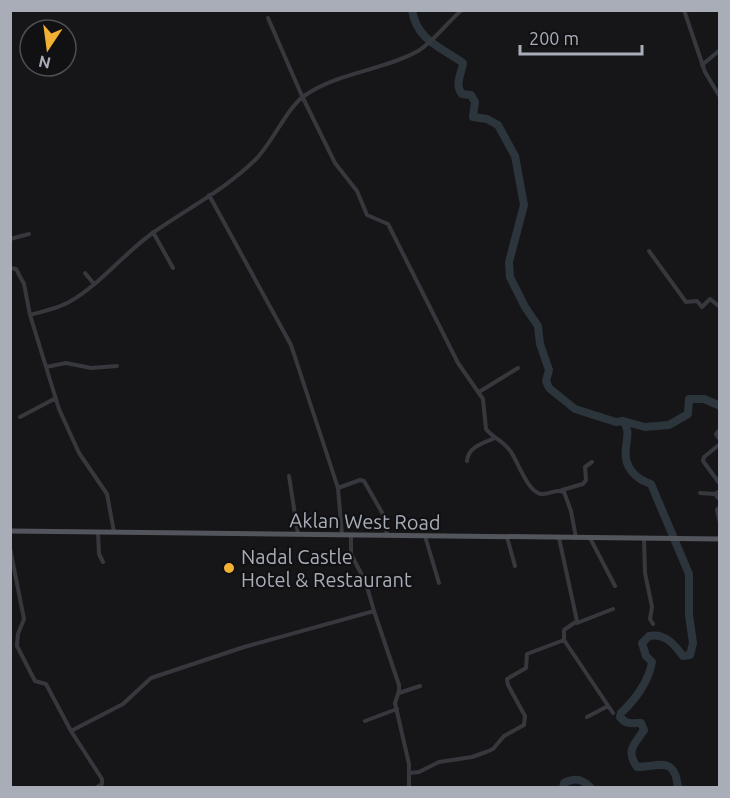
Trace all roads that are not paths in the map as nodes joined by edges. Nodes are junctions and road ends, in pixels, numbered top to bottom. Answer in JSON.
{"nodes":[{"id":1,"x":462,"y":10,"type":"edge"},
{"id":2,"x":684,"y":10,"type":"edge"},
{"id":3,"x":268,"y":18,"type":"dead end"},
{"id":4,"x":720,"y":50,"type":"edge"},
{"id":5,"x":702,"y":65,"type":"junction"},
{"id":6,"x":302,"y":96,"type":"junction"},
{"id":7,"x":720,"y":97,"type":"edge"},
{"id":8,"x":208,"y":195,"type":"junction"},
{"id":9,"x":153,"y":232,"type":"junction"},
{"id":10,"x":29,"y":234,"type":"dead end"},
{"id":11,"x":10,"y":239,"type":"edge"},
{"id":12,"x":649,"y":251,"type":"dead end"},
{"id":13,"x":10,"y":268,"type":"edge"},
{"id":14,"x":173,"y":268,"type":"dead end"},
{"id":15,"x":85,"y":273,"type":"dead end"},
{"id":16,"x":94,"y":284,"type":"junction"},
{"id":17,"x":720,"y":307,"type":"edge"},
{"id":18,"x":30,"y":315,"type":"junction"},
{"id":19,"x":117,"y":366,"type":"dead end"},
{"id":20,"x":46,"y":367,"type":"junction"},
{"id":21,"x":518,"y":368,"type":"dead end"},
{"id":22,"x":479,"y":393,"type":"junction"},
{"id":23,"x":56,"y":398,"type":"junction"},
{"id":24,"x":20,"y":417,"type":"dead end"},
{"id":25,"x":720,"y":429,"type":"edge"},
{"id":26,"x":495,"y":438,"type":"junction"},
{"id":27,"x":720,"y":442,"type":"edge"},
{"id":28,"x":467,"y":461,"type":"dead end"},
{"id":29,"x":592,"y":462,"type":"dead end"},
{"id":30,"x":289,"y":476,"type":"dead end"},
{"id":31,"x":720,"y":484,"type":"edge"},
{"id":32,"x":338,"y":488,"type":"junction"},
{"id":33,"x":561,"y":490,"type":"junction"},
{"id":34,"x":700,"y":493,"type":"dead end"},
{"id":35,"x":717,"y":493,"type":"edge"},
{"id":36,"x":720,"y":500,"type":"edge"},
{"id":37,"x":720,"y":506,"type":"edge"},
{"id":38,"x":720,"y":523,"type":"edge"},
{"id":39,"x":10,"y":531,"type":"edge"},
{"id":40,"x":98,"y":533,"type":"junction"},
{"id":41,"x":114,"y":533,"type":"junction"},
{"id":42,"x":298,"y":535,"type":"junction"},
{"id":43,"x":351,"y":535,"type":"junction"},
{"id":44,"x":342,"y":536,"type":"junction"},
{"id":45,"x":387,"y":536,"type":"junction"},
{"id":46,"x":424,"y":536,"type":"junction"},
{"id":47,"x":507,"y":537,"type":"junction"},
{"id":48,"x":559,"y":538,"type":"junction"},
{"id":49,"x":576,"y":538,"type":"junction"},
{"id":50,"x":590,"y":538,"type":"junction"},
{"id":51,"x":644,"y":538,"type":"junction"},
{"id":52,"x":720,"y":539,"type":"edge"},
{"id":53,"x":10,"y":548,"type":"edge"},
{"id":54,"x":103,"y":562,"type":"dead end"},
{"id":55,"x":515,"y":566,"type":"dead end"},
{"id":56,"x":439,"y":583,"type":"dead end"},
{"id":57,"x":615,"y":586,"type":"dead end"},
{"id":58,"x":612,"y":609,"type":"dead end"},
{"id":59,"x":374,"y":611,"type":"junction"},
{"id":60,"x":577,"y":623,"type":"junction"},
{"id":61,"x":653,"y":624,"type":"dead end"},
{"id":62,"x":564,"y":640,"type":"junction"},
{"id":63,"x":420,"y":686,"type":"dead end"},
{"id":64,"x":399,"y":693,"type":"junction"},
{"id":65,"x":608,"y":706,"type":"junction"},
{"id":66,"x":397,"y":709,"type":"junction"},
{"id":67,"x":613,"y":713,"type":"dead end"},
{"id":68,"x":587,"y":717,"type":"dead end"},
{"id":69,"x":365,"y":721,"type":"dead end"},
{"id":70,"x":72,"y":731,"type":"junction"},
{"id":71,"x":410,"y":774,"type":"junction"},
{"id":72,"x":96,"y":788,"type":"edge"},
{"id":73,"x":409,"y":788,"type":"edge"}],
"edges":[{"from":1,"to":6,"type":"street"},
{"from":2,"to":5,"type":"street"},
{"from":3,"to":6,"type":"street"},
{"from":4,"to":5,"type":"street"},
{"from":5,"to":7,"type":"street"},
{"from":6,"to":8,"type":"street"},
{"from":6,"to":22,"type":"street"},
{"from":8,"to":9,"type":"street"},
{"from":8,"to":32,"type":"street"},
{"from":9,"to":14,"type":"street"},
{"from":9,"to":16,"type":"street"},
{"from":10,"to":11,"type":"street"},
{"from":12,"to":17,"type":"street"},
{"from":13,"to":18,"type":"street"},
{"from":15,"to":16,"type":"street"},
{"from":16,"to":18,"type":"street"},
{"from":18,"to":20,"type":"street"},
{"from":19,"to":20,"type":"street"},
{"from":20,"to":23,"type":"street"},
{"from":21,"to":22,"type":"street"},
{"from":22,"to":26,"type":"street"},
{"from":23,"to":24,"type":"street"},
{"from":23,"to":41,"type":"street"},
{"from":25,"to":27,"type":"street"},
{"from":26,"to":28,"type":"street"},
{"from":26,"to":33,"type":"street"},
{"from":27,"to":31,"type":"street"},
{"from":29,"to":33,"type":"street"},
{"from":30,"to":42,"type":"street"},
{"from":32,"to":44,"type":"street"},
{"from":32,"to":45,"type":"street"},
{"from":33,"to":49,"type":"street"},
{"from":34,"to":35,"type":"street"},
{"from":35,"to":36,"type":"street"},
{"from":37,"to":38,"type":"street"},
{"from":39,"to":40,"type":"main road","name":"Aklan West Road"},
{"from":40,"to":41,"type":"main road","name":"Aklan West Road"},
{"from":40,"to":54,"type":"street"},
{"from":41,"to":42,"type":"main road","name":"Aklan West Road"},
{"from":42,"to":44,"type":"main road","name":"Aklan West Road"},
{"from":43,"to":44,"type":"main road","name":"Aklan West Road"},
{"from":43,"to":45,"type":"main road","name":"Aklan West Road"},
{"from":43,"to":59,"type":"street"},
{"from":45,"to":46,"type":"main road","name":"Aklan West Road"},
{"from":46,"to":47,"type":"main road","name":"Aklan West Road"},
{"from":46,"to":56,"type":"street"},
{"from":47,"to":48,"type":"main road","name":"Aklan West Road"},
{"from":47,"to":55,"type":"street"},
{"from":48,"to":49,"type":"main road","name":"Aklan West Road"},
{"from":48,"to":60,"type":"street"},
{"from":49,"to":50,"type":"main road","name":"Aklan West Road"},
{"from":50,"to":51,"type":"main road","name":"Aklan West Road"},
{"from":50,"to":57,"type":"street"},
{"from":51,"to":52,"type":"main road","name":"Aklan West Road"},
{"from":51,"to":61,"type":"street"},
{"from":53,"to":70,"type":"street"},
{"from":58,"to":60,"type":"street"},
{"from":59,"to":64,"type":"street"},
{"from":59,"to":70,"type":"street"},
{"from":60,"to":62,"type":"street"},
{"from":62,"to":65,"type":"street"},
{"from":62,"to":71,"type":"street"},
{"from":63,"to":64,"type":"street"},
{"from":64,"to":66,"type":"street"},
{"from":65,"to":67,"type":"street"},
{"from":65,"to":68,"type":"street"},
{"from":66,"to":69,"type":"street"},
{"from":66,"to":71,"type":"street"},
{"from":70,"to":72,"type":"street"},
{"from":71,"to":73,"type":"street"}]}
